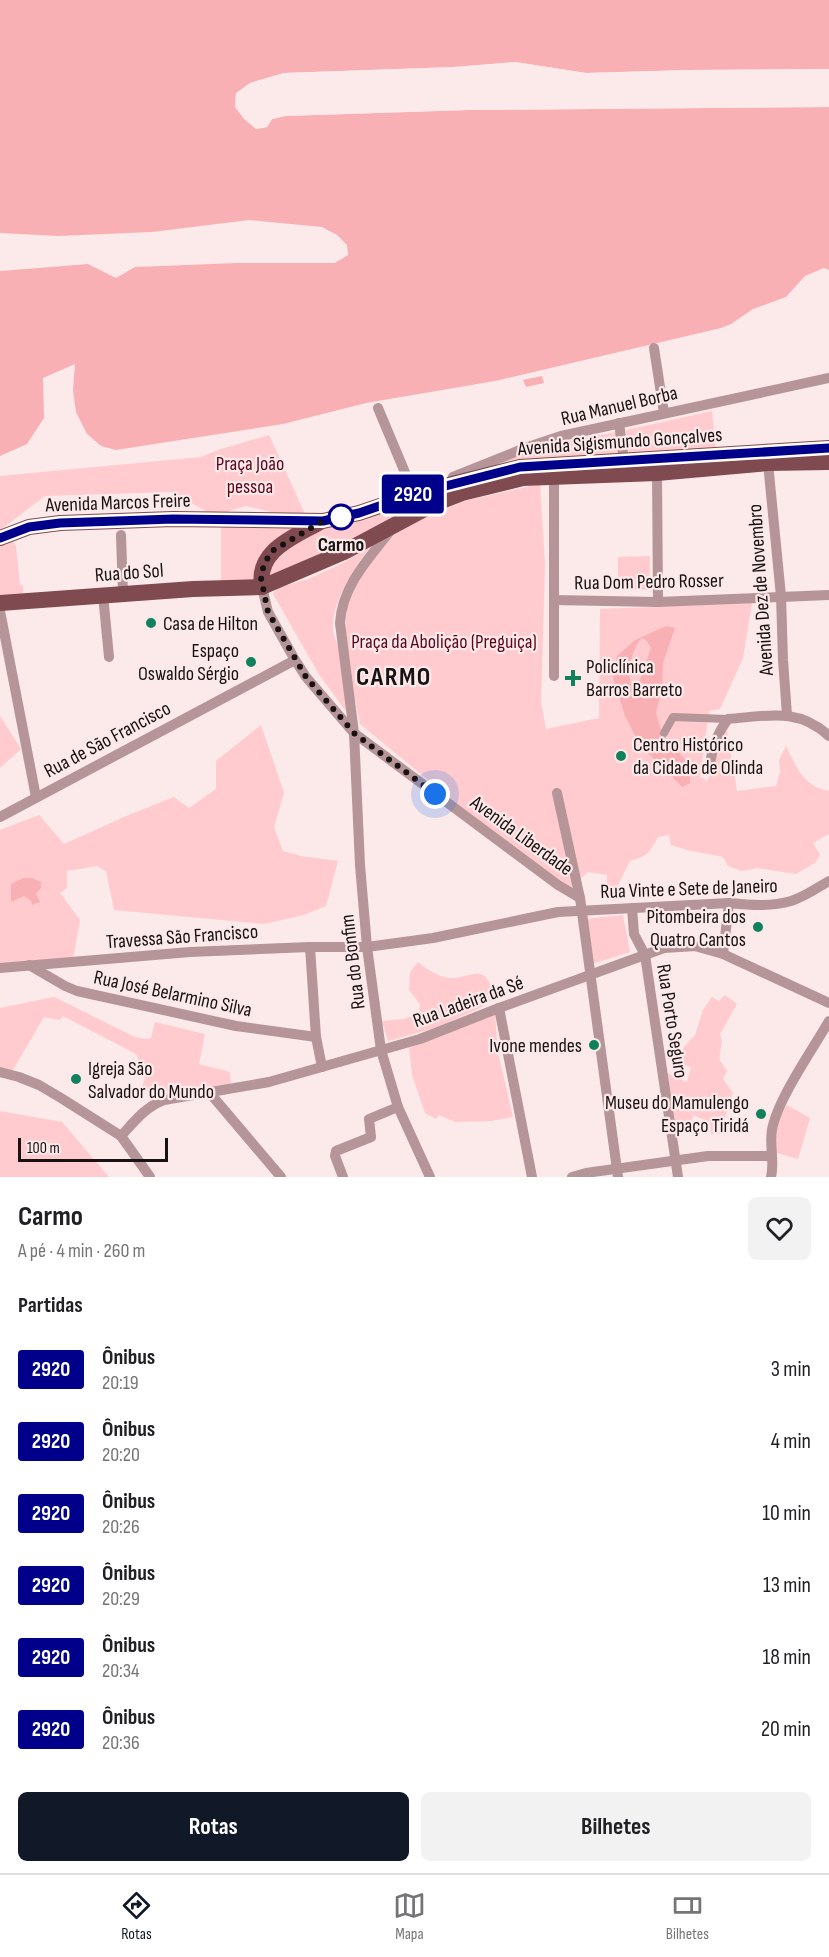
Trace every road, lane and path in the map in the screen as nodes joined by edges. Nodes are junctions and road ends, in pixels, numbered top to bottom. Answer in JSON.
{"nodes":[{"id":1,"x":654,"y":348,"type":"dead end"},
{"id":2,"x":829,"y":378,"type":"edge"},
{"id":3,"x":378,"y":408,"type":"dead end"},
{"id":4,"x":664,"y":413,"type":"junction"},
{"id":5,"x":619,"y":423,"type":"junction"},
{"id":6,"x":829,"y":448,"type":"edge"},
{"id":7,"x":624,"y":460,"type":"junction"},
{"id":8,"x":829,"y":462,"type":"edge"},
{"id":9,"x":768,"y":463,"type":"junction"},
{"id":10,"x":657,"y":473,"type":"junction"},
{"id":11,"x":554,"y":477,"type":"junction"},
{"id":12,"x":419,"y":493,"type":"junction"},
{"id":13,"x":382,"y":505,"type":"junction"},
{"id":14,"x":323,"y":521,"type":"junction"},
{"id":15,"x":395,"y":525,"type":"junction"},
{"id":16,"x":121,"y":535,"type":"dead end"},
{"id":17,"x":0,"y":538,"type":"edge"},
{"id":18,"x":286,"y":542,"type":"junction"},
{"id":19,"x":299,"y":571,"type":"junction"},
{"id":20,"x":262,"y":587,"type":"junction"},
{"id":21,"x":123,"y":594,"type":"junction"},
{"id":22,"x":103,"y":595,"type":"junction"},
{"id":23,"x":829,"y":595,"type":"edge"},
{"id":24,"x":781,"y":596,"type":"junction"},
{"id":25,"x":554,"y":600,"type":"junction"},
{"id":26,"x":658,"y":602,"type":"junction"},
{"id":27,"x":0,"y":603,"type":"edge"},
{"id":28,"x":0,"y":611,"type":"edge"},
{"id":29,"x":109,"y":657,"type":"dead end"},
{"id":30,"x":295,"y":660,"type":"junction"},
{"id":31,"x":554,"y":676,"type":"dead end"},
{"id":32,"x":787,"y":715,"type":"junction"},
{"id":33,"x":728,"y":719,"type":"junction"},
{"id":34,"x":354,"y":733,"type":"junction"},
{"id":35,"x":664,"y":733,"type":"dead end"},
{"id":36,"x":829,"y":736,"type":"edge"},
{"id":37,"x":710,"y":765,"type":"dead end"},
{"id":38,"x":557,"y":794,"type":"dead end"},
{"id":39,"x":36,"y":797,"type":"junction"},
{"id":40,"x":0,"y":817,"type":"edge"},
{"id":41,"x":829,"y":881,"type":"edge"},
{"id":42,"x":580,"y":898,"type":"junction"},
{"id":43,"x":729,"y":903,"type":"junction"},
{"id":44,"x":632,"y":908,"type":"junction"},
{"id":45,"x":581,"y":910,"type":"junction"},
{"id":46,"x":310,"y":947,"type":"junction"},
{"id":47,"x":366,"y":947,"type":"junction"},
{"id":48,"x":723,"y":954,"type":"junction"},
{"id":49,"x":645,"y":955,"type":"junction"},
{"id":50,"x":29,"y":965,"type":"junction"},
{"id":51,"x":0,"y":968,"type":"edge"},
{"id":52,"x":590,"y":975,"type":"junction"},
{"id":53,"x":829,"y":1003,"type":"edge"},
{"id":54,"x":498,"y":1008,"type":"junction"},
{"id":55,"x":829,"y":1021,"type":"edge"},
{"id":56,"x":316,"y":1037,"type":"junction"},
{"id":57,"x":381,"y":1050,"type":"junction"},
{"id":58,"x":321,"y":1067,"type":"junction"},
{"id":59,"x":0,"y":1072,"type":"edge"},
{"id":60,"x":209,"y":1092,"type":"junction"},
{"id":61,"x":398,"y":1107,"type":"junction"},
{"id":62,"x":121,"y":1136,"type":"junction"},
{"id":63,"x":772,"y":1156,"type":"junction"},
{"id":64,"x":676,"y":1161,"type":"junction"},
{"id":65,"x":618,"y":1173,"type":"edge"},
{"id":66,"x":150,"y":1177,"type":"edge"},
{"id":67,"x":281,"y":1177,"type":"edge"},
{"id":68,"x":343,"y":1177,"type":"edge"},
{"id":69,"x":430,"y":1177,"type":"edge"},
{"id":70,"x":532,"y":1177,"type":"edge"},
{"id":71,"x":572,"y":1177,"type":"edge"},
{"id":72,"x":678,"y":1177,"type":"edge"},
{"id":73,"x":771,"y":1177,"type":"edge"}],
"edges":[{"from":1,"to":4,"type":"street"},
{"from":2,"to":4,"type":"street","name":"Rua Manuel Borba"},
{"from":3,"to":12,"type":"street"},
{"from":4,"to":5,"type":"street","name":"Rua Manuel Borba"},
{"from":5,"to":7,"type":"street"},
{"from":5,"to":12,"type":"street","name":"Rua Manuel Borba"},
{"from":6,"to":7,"type":"main road","name":"Avenida Sigismundo Gonçalves"},
{"from":7,"to":12,"type":"main road","name":"Avenida Sigismundo Gonçalves"},
{"from":8,"to":9,"type":"main road","name":"Avenida Sigismundo Gonçalves"},
{"from":9,"to":10,"type":"main road","name":"Avenida Sigismundo Gonçalves"},
{"from":9,"to":24,"type":"street","name":"Avenida Dez de Novembro"},
{"from":10,"to":11,"type":"main road","name":"Avenida Sigismundo Gonçalves"},
{"from":10,"to":26,"type":"street"},
{"from":11,"to":15,"type":"main road","name":"Avenida Sigismundo Gonçalves"},
{"from":11,"to":25,"type":"street"},
{"from":12,"to":13,"type":"main road","name":"Avenida Sigismundo Gonçalves"},
{"from":13,"to":14,"type":"main road","name":"Avenida Marcos Freire"},
{"from":13,"to":15,"type":"main road"},
{"from":14,"to":17,"type":"main road","name":"Avenida Marcos Freire"},
{"from":14,"to":18,"type":"main road"},
{"from":15,"to":19,"type":"main road","name":"Avenida Sigismundo Gonçalves"},
{"from":15,"to":34,"type":"street","name":"Rua do Bonfim"},
{"from":16,"to":21,"type":"street"},
{"from":18,"to":19,"type":"main road"},
{"from":18,"to":20,"type":"main road"},
{"from":19,"to":20,"type":"main road","name":"Avenida Sigismundo Gonçalves"},
{"from":20,"to":21,"type":"main road","name":"Rua do Sol"},
{"from":20,"to":30,"type":"street","name":"Avenida Liberdade"},
{"from":21,"to":22,"type":"main road","name":"Rua do Sol"},
{"from":22,"to":27,"type":"main road","name":"Rua do Sol"},
{"from":22,"to":29,"type":"street"},
{"from":23,"to":24,"type":"street","name":"Rua Dom Pedro Rosser"},
{"from":24,"to":26,"type":"street","name":"Rua Dom Pedro Rosser"},
{"from":24,"to":32,"type":"street","name":"Avenida Dez de Novembro"},
{"from":25,"to":26,"type":"street","name":"Rua Dom Pedro Rosser"},
{"from":25,"to":31,"type":"street"},
{"from":28,"to":39,"type":"street"},
{"from":30,"to":34,"type":"street","name":"Avenida Liberdade"},
{"from":30,"to":39,"type":"street","name":"Rua de São Francisco"},
{"from":32,"to":33,"type":"street"},
{"from":32,"to":36,"type":"street"},
{"from":33,"to":35,"type":"street"},
{"from":33,"to":37,"type":"street"},
{"from":34,"to":42,"type":"street","name":"Avenida Liberdade"},
{"from":34,"to":47,"type":"street","name":"Rua do Bonfim"},
{"from":38,"to":42,"type":"street"},
{"from":39,"to":40,"type":"street","name":"Rua de São Francisco"},
{"from":41,"to":43,"type":"street","name":"Rua Vinte e Sete de Janeiro"},
{"from":42,"to":45,"type":"street"},
{"from":43,"to":44,"type":"street","name":"Rua Vinte e Sete de Janeiro"},
{"from":43,"to":48,"type":"street"},
{"from":44,"to":45,"type":"street","name":"Rua Vinte e Sete de Janeiro"},
{"from":44,"to":49,"type":"street","name":"Rua Porto Seguro"},
{"from":45,"to":47,"type":"street","name":"Rua Vinte e Sete de Janeiro"},
{"from":45,"to":52,"type":"street"},
{"from":46,"to":47,"type":"street","name":"Travessa São Francisco"},
{"from":46,"to":50,"type":"street","name":"Travessa São Francisco"},
{"from":46,"to":56,"type":"street"},
{"from":47,"to":57,"type":"street","name":"Rua do Bonfim"},
{"from":48,"to":49,"type":"street","name":"Rua Ladeira da Sé"},
{"from":48,"to":53,"type":"street","name":"Rua Ladeira da Sé"},
{"from":49,"to":52,"type":"street","name":"Rua Ladeira da Sé"},
{"from":49,"to":64,"type":"street","name":"Rua Porto Seguro"},
{"from":50,"to":51,"type":"street","name":"Travessa São Francisco"},
{"from":50,"to":56,"type":"street","name":"Rua José Belarmino Silva"},
{"from":52,"to":54,"type":"street","name":"Rua Ladeira da Sé"},
{"from":52,"to":65,"type":"street"},
{"from":54,"to":57,"type":"street","name":"Rua Ladeira da Sé"},
{"from":54,"to":70,"type":"street"},
{"from":55,"to":63,"type":"street"},
{"from":56,"to":58,"type":"street"},
{"from":57,"to":58,"type":"street","name":"Rua Ladeira da Sé"},
{"from":57,"to":61,"type":"street","name":"Rua do Bonfim"},
{"from":58,"to":60,"type":"street","name":"Rua Ladeira da Sé"},
{"from":59,"to":62,"type":"street"},
{"from":60,"to":62,"type":"street","name":"Rua Ladeira da Sé"},
{"from":60,"to":67,"type":"street"},
{"from":61,"to":68,"type":"street"},
{"from":61,"to":69,"type":"street","name":"Rua do Bonfim"},
{"from":62,"to":66,"type":"street"},
{"from":63,"to":64,"type":"street"},
{"from":63,"to":73,"type":"street"},
{"from":64,"to":65,"type":"street"},
{"from":64,"to":72,"type":"street","name":"Rua Porto Seguro"},
{"from":65,"to":71,"type":"street"}]}
